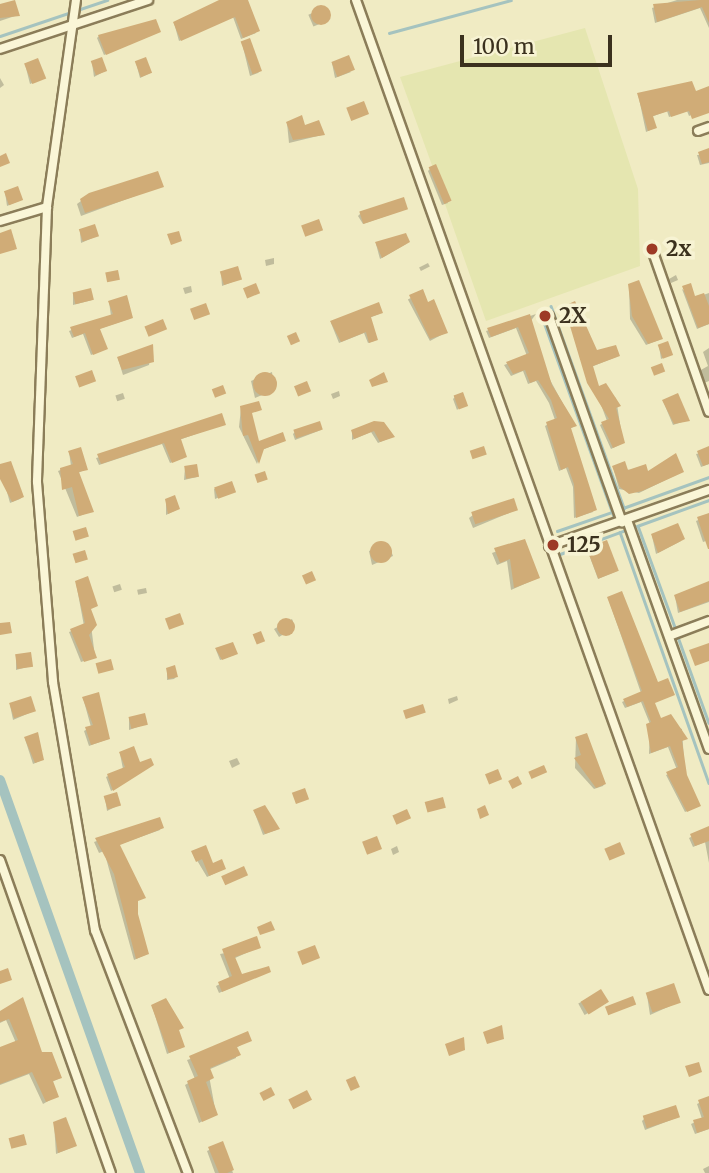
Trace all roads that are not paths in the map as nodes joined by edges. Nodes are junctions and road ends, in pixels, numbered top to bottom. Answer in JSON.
{"nodes":[{"id":1,"x":76,"y":0,"type":"edge"},
{"id":2,"x":148,"y":0,"type":"edge"},
{"id":3,"x":356,"y":0,"type":"edge"},
{"id":4,"x":73,"y":24,"type":"junction"},
{"id":5,"x":0,"y":49,"type":"edge"},
{"id":6,"x":709,"y":127,"type":"edge"},
{"id":7,"x":698,"y":131,"type":"dead end"},
{"id":8,"x":47,"y":207,"type":"junction"},
{"id":9,"x":0,"y":221,"type":"edge"},
{"id":10,"x":654,"y":255,"type":"dead end"},
{"id":11,"x":549,"y":316,"type":"dead end"},
{"id":12,"x":709,"y":412,"type":"edge"},
{"id":13,"x":709,"y":490,"type":"edge"},
{"id":14,"x":624,"y":521,"type":"junction"},
{"id":15,"x":549,"y":546,"type":"junction"},
{"id":16,"x":709,"y":621,"type":"edge"},
{"id":17,"x":669,"y":636,"type":"junction"},
{"id":18,"x":709,"y":747,"type":"edge"},
{"id":19,"x":0,"y":860,"type":"edge"},
{"id":20,"x":709,"y":990,"type":"edge"},
{"id":21,"x":111,"y":1173,"type":"edge"},
{"id":22,"x":188,"y":1173,"type":"edge"}],
"edges":[{"from":1,"to":4,"type":"street"},
{"from":2,"to":4,"type":"street"},
{"from":3,"to":15,"type":"street"},
{"from":4,"to":5,"type":"street"},
{"from":4,"to":8,"type":"street"},
{"from":6,"to":7,"type":"street"},
{"from":8,"to":9,"type":"street"},
{"from":8,"to":22,"type":"street"},
{"from":10,"to":12,"type":"street"},
{"from":11,"to":14,"type":"street"},
{"from":13,"to":14,"type":"street"},
{"from":14,"to":15,"type":"street"},
{"from":14,"to":17,"type":"street"},
{"from":15,"to":20,"type":"street"},
{"from":16,"to":17,"type":"street"},
{"from":17,"to":18,"type":"street"},
{"from":19,"to":21,"type":"street"}]}
